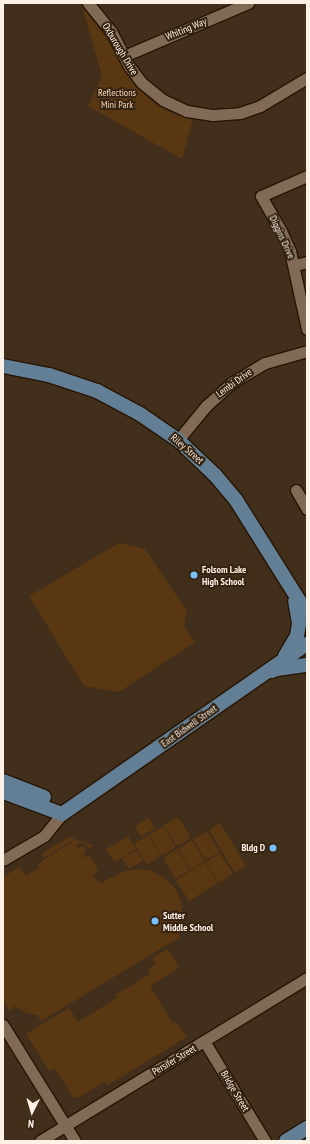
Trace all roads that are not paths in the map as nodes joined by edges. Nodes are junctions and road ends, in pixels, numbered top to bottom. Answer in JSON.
{"nodes":[{"id":1,"x":88,"y":3,"type":"edge"},
{"id":2,"x":248,"y":3,"type":"edge"},
{"id":3,"x":124,"y":56,"type":"junction"},
{"id":4,"x":307,"y":78,"type":"edge"},
{"id":5,"x":307,"y":176,"type":"edge"},
{"id":6,"x":307,"y":262,"type":"edge"},
{"id":7,"x":295,"y":265,"type":"junction"},
{"id":8,"x":307,"y":329,"type":"edge"},
{"id":9,"x":307,"y":351,"type":"edge"},
{"id":10,"x":3,"y":366,"type":"edge"},
{"id":11,"x":178,"y":440,"type":"junction"},
{"id":12,"x":296,"y":490,"type":"dead end"},
{"id":13,"x":307,"y":509,"type":"edge"},
{"id":14,"x":292,"y":589,"type":"junction"},
{"id":15,"x":307,"y":613,"type":"edge"},
{"id":16,"x":307,"y":644,"type":"edge"},
{"id":17,"x":283,"y":660,"type":"junction"},
{"id":18,"x":307,"y":665,"type":"edge"},
{"id":19,"x":254,"y":680,"type":"junction"},
{"id":20,"x":3,"y":781,"type":"edge"},
{"id":21,"x":3,"y":792,"type":"edge"},
{"id":22,"x":66,"y":811,"type":"junction"},
{"id":23,"x":3,"y":860,"type":"edge"},
{"id":24,"x":307,"y":978,"type":"edge"},
{"id":25,"x":3,"y":1026,"type":"edge"},
{"id":26,"x":204,"y":1041,"type":"junction"},
{"id":27,"x":65,"y":1126,"type":"junction"},
{"id":28,"x":307,"y":1128,"type":"edge"},
{"id":29,"x":40,"y":1141,"type":"edge"},
{"id":30,"x":75,"y":1141,"type":"edge"},
{"id":31,"x":266,"y":1141,"type":"edge"},
{"id":32,"x":286,"y":1141,"type":"edge"}],
"edges":[{"from":1,"to":3,"type":"street","name":"Oxburough Drive"},
{"from":2,"to":3,"type":"street","name":"Whiting Way"},
{"from":3,"to":4,"type":"street","name":"Oxburough Drive"},
{"from":5,"to":7,"type":"street","name":"Diggins Drive"},
{"from":6,"to":7,"type":"street"},
{"from":7,"to":8,"type":"street","name":"Diggins Drive"},
{"from":9,"to":11,"type":"street","name":"Lembi Drive"},
{"from":10,"to":11,"type":"main road","name":"Riley Street"},
{"from":11,"to":14,"type":"main road","name":"Riley Street"},
{"from":12,"to":13,"type":"street"},
{"from":14,"to":15,"type":"main road","name":"Riley Street"},
{"from":14,"to":17,"type":"main road"},
{"from":16,"to":17,"type":"main road","name":"East Bidwell Street"},
{"from":17,"to":19,"type":"main road","name":"East Bidwell Street"},
{"from":18,"to":19,"type":"main road"},
{"from":19,"to":22,"type":"main road","name":"East Bidwell Street"},
{"from":20,"to":22,"type":"main road"},
{"from":21,"to":22,"type":"main road"},
{"from":22,"to":23,"type":"street"},
{"from":24,"to":26,"type":"street","name":"Persifer Street"},
{"from":25,"to":27,"type":"street"},
{"from":26,"to":27,"type":"street","name":"Persifer Street"},
{"from":26,"to":31,"type":"street","name":"Bridge Street"},
{"from":27,"to":29,"type":"street","name":"Persifer Street"},
{"from":27,"to":30,"type":"street"},
{"from":28,"to":32,"type":"main road"}]}
